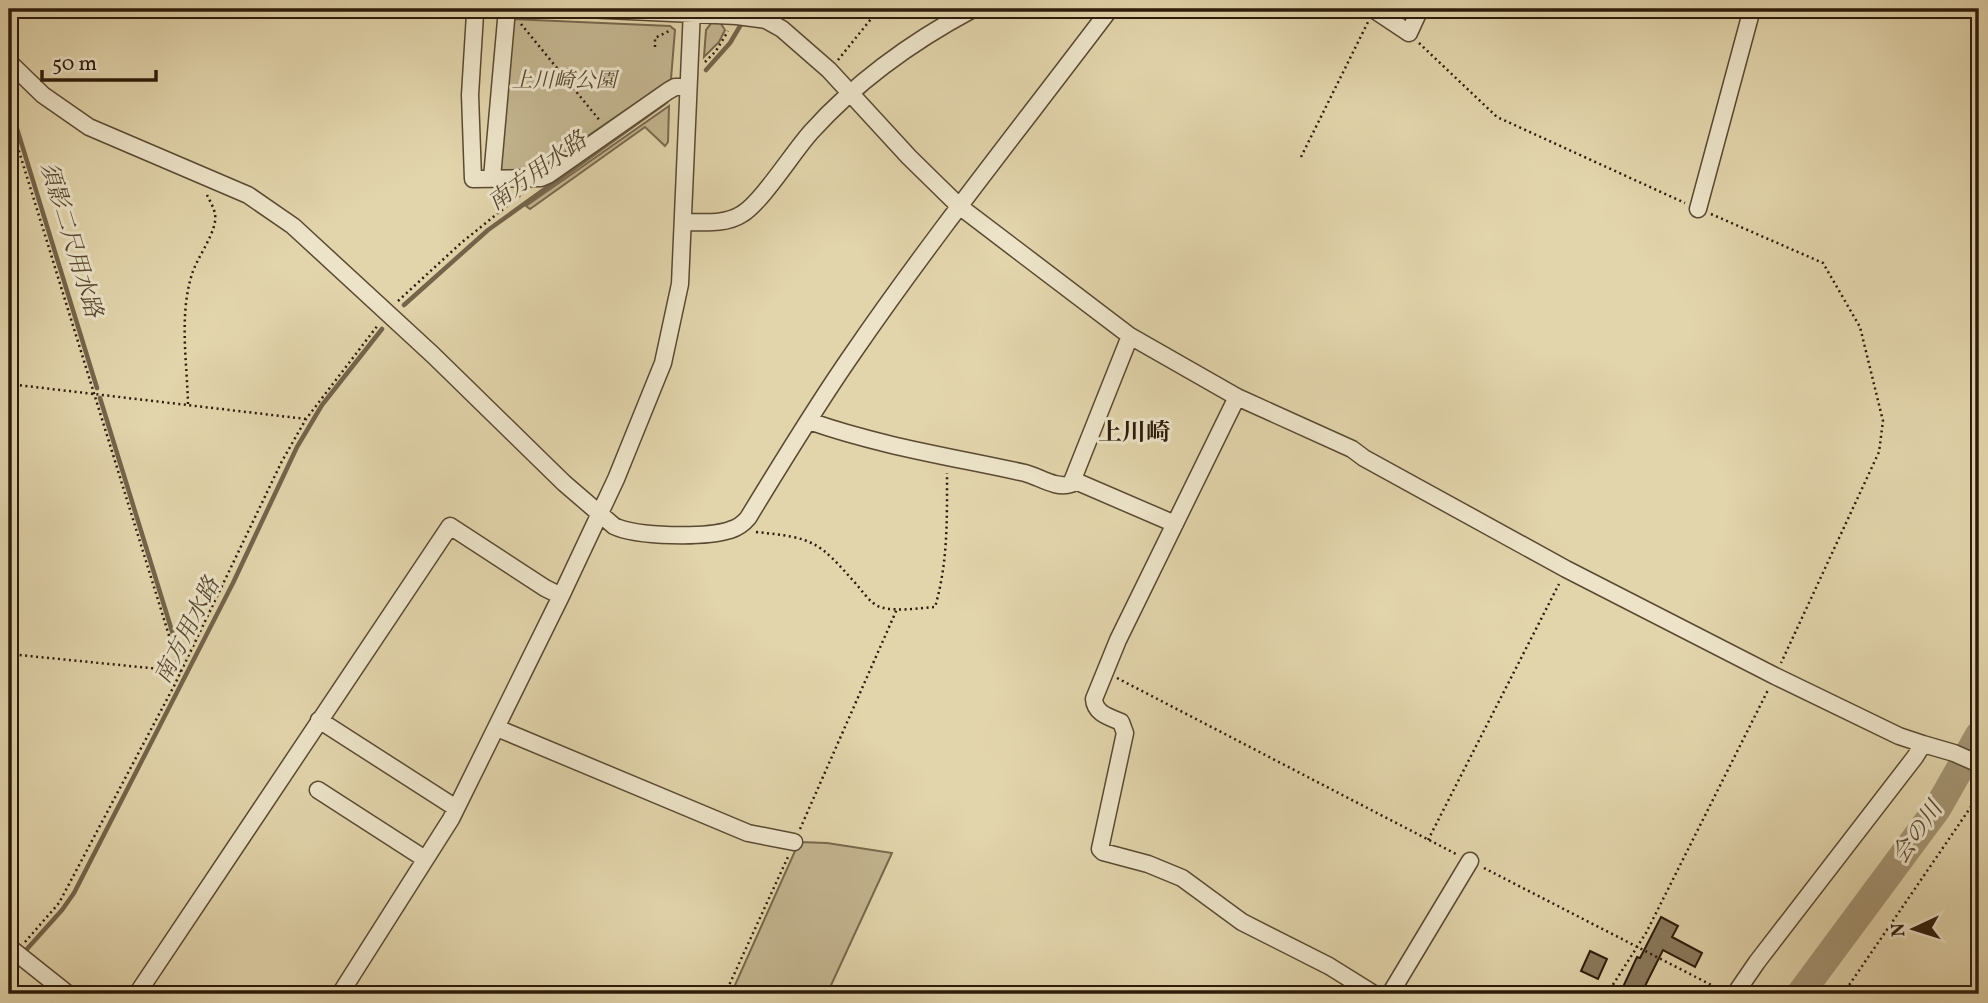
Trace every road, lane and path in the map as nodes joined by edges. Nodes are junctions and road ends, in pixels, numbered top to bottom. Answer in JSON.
{"nodes":[{"id":1,"x":479,"y":9,"type":"edge"},
{"id":2,"x":586,"y":9,"type":"edge"},
{"id":3,"x":879,"y":9,"type":"edge"},
{"id":4,"x":973,"y":9,"type":"edge"},
{"id":5,"x":1110,"y":9,"type":"edge"},
{"id":6,"x":1373,"y":9,"type":"edge"},
{"id":7,"x":1420,"y":9,"type":"edge"},
{"id":8,"x":1752,"y":9,"type":"edge"},
{"id":9,"x":692,"y":11,"type":"edge"},
{"id":10,"x":512,"y":14,"type":"edge"},
{"id":11,"x":737,"y":16,"type":"junction"},
{"id":12,"x":677,"y":26,"type":"dead end"},
{"id":13,"x":1409,"y":33,"type":"junction"},
{"id":14,"x":655,"y":47,"type":"dead end"},
{"id":15,"x":9,"y":62,"type":"edge"},
{"id":16,"x":688,"y":63,"type":"junction"},
{"id":17,"x":829,"y":70,"type":"junction"},
{"id":18,"x":687,"y":87,"type":"junction"},
{"id":19,"x":850,"y":93,"type":"junction"},
{"id":20,"x":9,"y":119,"type":"edge"},
{"id":21,"x":610,"y":132,"type":"junction"},
{"id":22,"x":1301,"y":157,"type":"dead end"},
{"id":23,"x":211,"y":178,"type":"junction"},
{"id":24,"x":492,"y":178,"type":"junction"},
{"id":25,"x":541,"y":178,"type":"junction"},
{"id":26,"x":959,"y":205,"type":"junction"},
{"id":27,"x":1698,"y":209,"type":"junction"},
{"id":28,"x":684,"y":222,"type":"junction"},
{"id":29,"x":387,"y":313,"type":"junction"},
{"id":30,"x":1130,"y":336,"type":"junction"},
{"id":31,"x":9,"y":384,"type":"edge"},
{"id":32,"x":93,"y":393,"type":"junction"},
{"id":33,"x":1237,"y":397,"type":"junction"},
{"id":34,"x":188,"y":405,"type":"junction"},
{"id":35,"x":306,"y":419,"type":"junction"},
{"id":36,"x":809,"y":421,"type":"junction"},
{"id":37,"x":947,"y":458,"type":"junction"},
{"id":38,"x":1073,"y":480,"type":"junction"},
{"id":39,"x":599,"y":512,"type":"junction"},
{"id":40,"x":1175,"y":524,"type":"junction"},
{"id":41,"x":740,"y":526,"type":"junction"},
{"id":42,"x":1566,"y":569,"type":"junction"},
{"id":43,"x":561,"y":596,"type":"junction"},
{"id":44,"x":897,"y":609,"type":"junction"},
{"id":45,"x":9,"y":654,"type":"edge"},
{"id":46,"x":180,"y":671,"type":"junction"},
{"id":47,"x":1105,"y":671,"type":"junction"},
{"id":48,"x":1775,"y":676,"type":"junction"},
{"id":49,"x":319,"y":720,"type":"junction"},
{"id":50,"x":497,"y":728,"type":"junction"},
{"id":51,"x":1923,"y":744,"type":"junction"},
{"id":52,"x":1977,"y":763,"type":"edge"},
{"id":53,"x":318,"y":790,"type":"dead end"},
{"id":54,"x":1979,"y":795,"type":"edge"},
{"id":55,"x":456,"y":808,"type":"junction"},
{"id":56,"x":1428,"y":840,"type":"junction"},
{"id":57,"x":794,"y":842,"type":"junction"},
{"id":58,"x":425,"y":859,"type":"junction"},
{"id":59,"x":1470,"y":861,"type":"junction"},
{"id":60,"x":1637,"y":948,"type":"junction"},
{"id":61,"x":17,"y":954,"type":"edge"},
{"id":62,"x":1730,"y":993,"type":"edge"},
{"id":63,"x":68,"y":994,"type":"edge"},
{"id":64,"x":137,"y":994,"type":"edge"},
{"id":65,"x":340,"y":994,"type":"edge"},
{"id":66,"x":725,"y":994,"type":"edge"},
{"id":67,"x":1374,"y":994,"type":"edge"},
{"id":68,"x":1390,"y":994,"type":"edge"},
{"id":69,"x":1607,"y":994,"type":"edge"},
{"id":70,"x":1843,"y":994,"type":"edge"}],
"edges":[{"from":1,"to":24,"type":"street"},
{"from":2,"to":9,"type":"street"},
{"from":3,"to":17,"type":"path"},
{"from":4,"to":19,"type":"street"},
{"from":5,"to":26,"type":"street"},
{"from":6,"to":13,"type":"street"},
{"from":6,"to":22,"type":"path"},
{"from":7,"to":13,"type":"street"},
{"from":8,"to":27,"type":"street"},
{"from":9,"to":11,"type":"street"},
{"from":9,"to":16,"type":"street"},
{"from":10,"to":21,"type":"path"},
{"from":10,"to":24,"type":"street"},
{"from":11,"to":16,"type":"path"},
{"from":11,"to":17,"type":"street"},
{"from":12,"to":14,"type":"path"},
{"from":13,"to":27,"type":"path"},
{"from":15,"to":23,"type":"street"},
{"from":16,"to":18,"type":"street"},
{"from":17,"to":19,"type":"street"},
{"from":18,"to":21,"type":"street"},
{"from":18,"to":28,"type":"street"},
{"from":19,"to":26,"type":"street"},
{"from":19,"to":28,"type":"street"},
{"from":20,"to":32,"type":"path"},
{"from":21,"to":25,"type":"street"},
{"from":23,"to":29,"type":"street"},
{"from":23,"to":34,"type":"path"},
{"from":24,"to":25,"type":"street"},
{"from":25,"to":29,"type":"path"},
{"from":26,"to":30,"type":"street"},
{"from":26,"to":36,"type":"street"},
{"from":27,"to":48,"type":"path"},
{"from":28,"to":39,"type":"street"},
{"from":29,"to":35,"type":"path"},
{"from":29,"to":39,"type":"street"},
{"from":30,"to":33,"type":"street"},
{"from":30,"to":38,"type":"street"},
{"from":31,"to":32,"type":"path"},
{"from":32,"to":34,"type":"path"},
{"from":32,"to":46,"type":"path"},
{"from":33,"to":40,"type":"street"},
{"from":33,"to":42,"type":"street"},
{"from":34,"to":35,"type":"path"},
{"from":35,"to":46,"type":"path"},
{"from":36,"to":37,"type":"street"},
{"from":36,"to":41,"type":"street"},
{"from":37,"to":38,"type":"street"},
{"from":37,"to":44,"type":"path"},
{"from":38,"to":40,"type":"street"},
{"from":39,"to":41,"type":"street"},
{"from":39,"to":43,"type":"street"},
{"from":40,"to":47,"type":"street"},
{"from":41,"to":44,"type":"path"},
{"from":42,"to":48,"type":"street"},
{"from":42,"to":56,"type":"path"},
{"from":43,"to":49,"type":"street"},
{"from":43,"to":50,"type":"street"},
{"from":44,"to":57,"type":"path"},
{"from":45,"to":46,"type":"path"},
{"from":46,"to":61,"type":"path"},
{"from":47,"to":56,"type":"path"},
{"from":47,"to":67,"type":"street"},
{"from":48,"to":51,"type":"street"},
{"from":48,"to":60,"type":"path"},
{"from":49,"to":55,"type":"street"},
{"from":49,"to":64,"type":"street"},
{"from":50,"to":55,"type":"street"},
{"from":50,"to":57,"type":"street"},
{"from":51,"to":52,"type":"street"},
{"from":51,"to":62,"type":"street"},
{"from":53,"to":58,"type":"street"},
{"from":54,"to":70,"type":"path"},
{"from":55,"to":58,"type":"street"},
{"from":56,"to":59,"type":"path"},
{"from":57,"to":66,"type":"path"},
{"from":58,"to":65,"type":"street"},
{"from":59,"to":60,"type":"path"},
{"from":59,"to":68,"type":"street"},
{"from":60,"to":62,"type":"path"},
{"from":60,"to":69,"type":"path"},
{"from":61,"to":63,"type":"street"}]}
